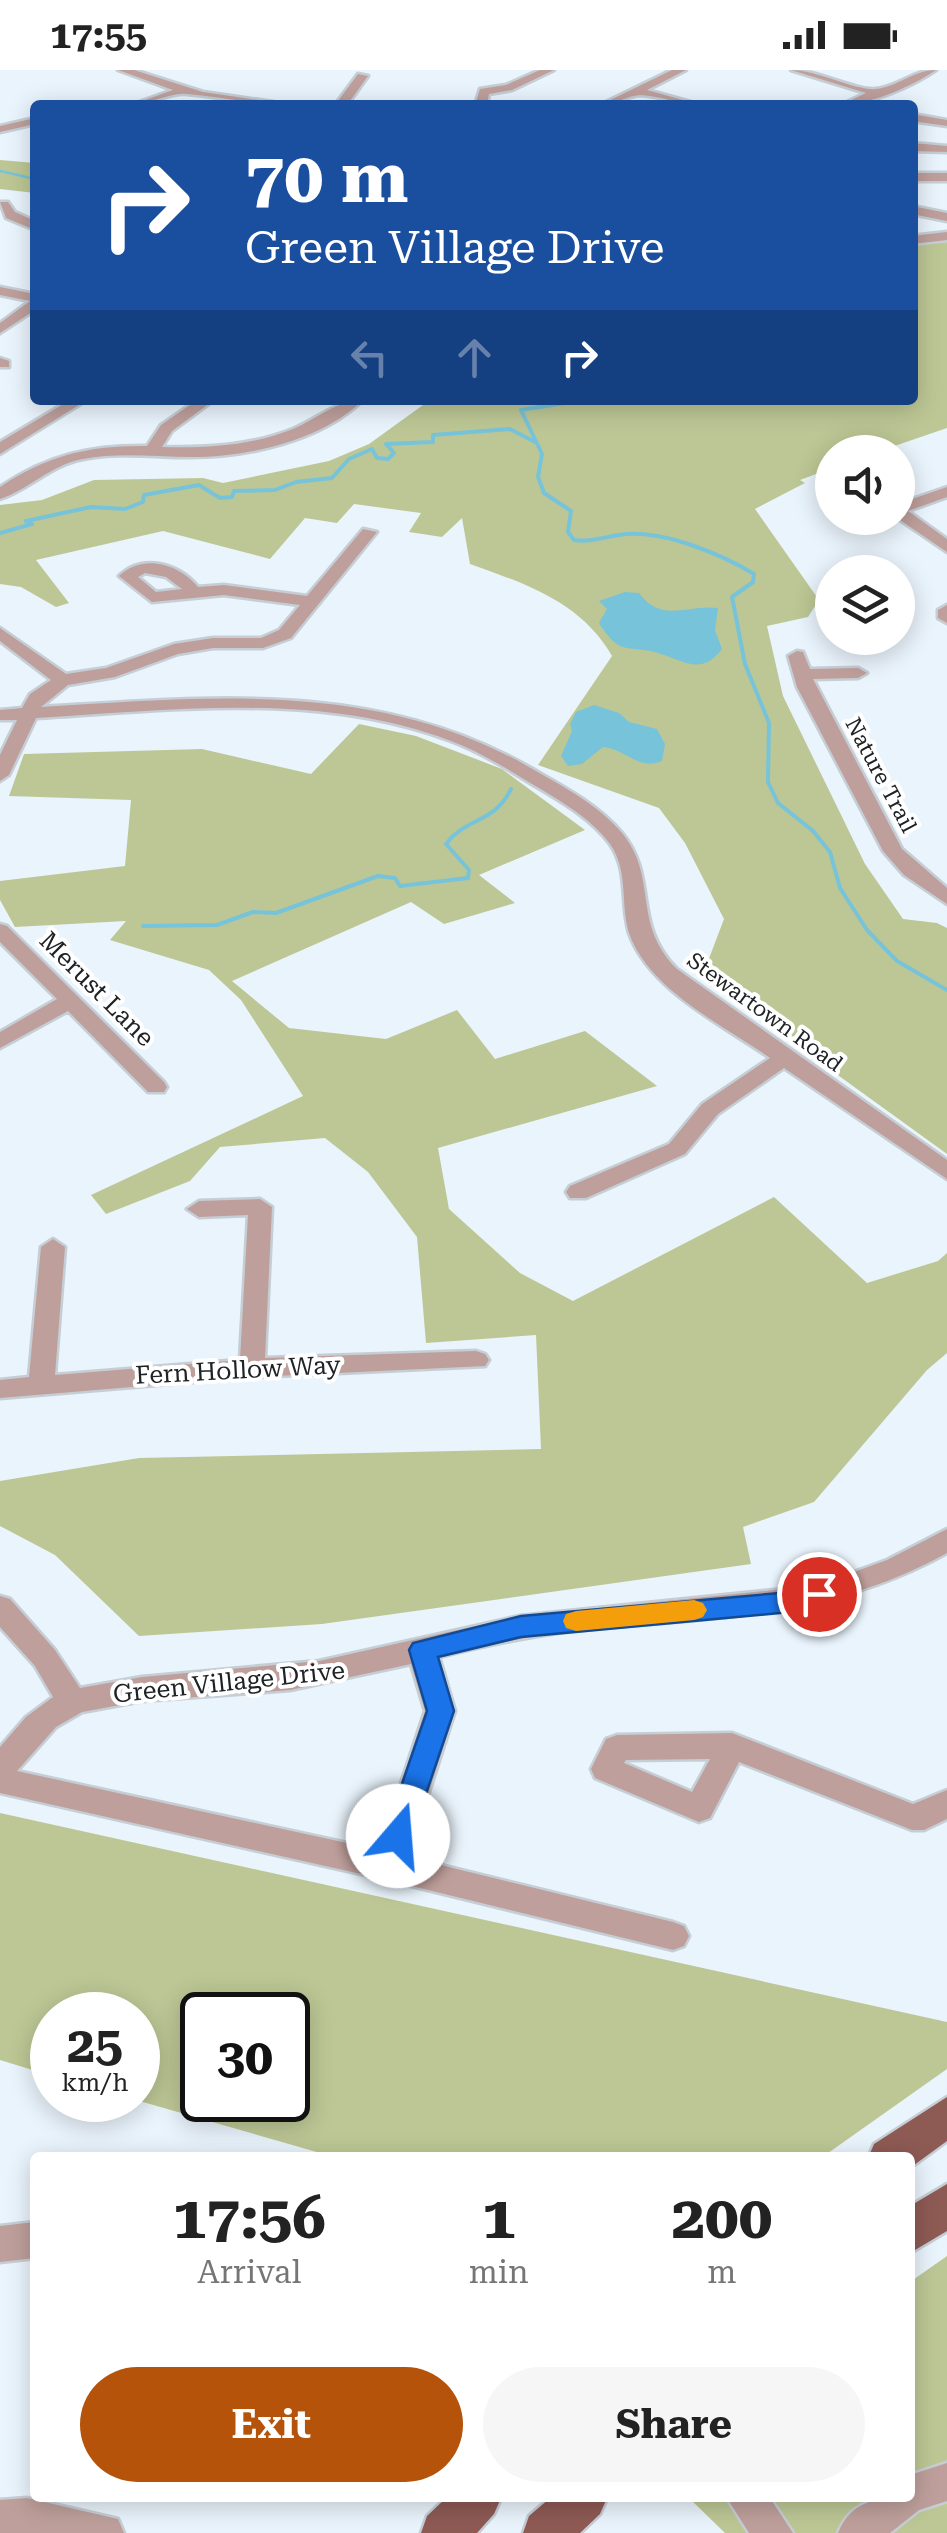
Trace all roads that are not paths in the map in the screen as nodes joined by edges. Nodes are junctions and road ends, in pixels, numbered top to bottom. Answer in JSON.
{"nodes":[{"id":1,"x":110,"y":70,"type":"edge"},
{"id":2,"x":549,"y":70,"type":"edge"},
{"id":3,"x":681,"y":70,"type":"edge"},
{"id":4,"x":796,"y":70,"type":"edge"},
{"id":5,"x":931,"y":70,"type":"edge"},
{"id":6,"x":132,"y":72,"type":"edge"},
{"id":7,"x":362,"y":76,"type":"dead end"},
{"id":8,"x":638,"y":91,"type":"junction"},
{"id":9,"x":180,"y":92,"type":"junction"},
{"id":10,"x":881,"y":94,"type":"junction"},
{"id":11,"x":154,"y":100,"type":"edge"},
{"id":12,"x":221,"y":100,"type":"edge"},
{"id":13,"x":242,"y":100,"type":"edge"},
{"id":14,"x":345,"y":100,"type":"edge"},
{"id":15,"x":482,"y":100,"type":"edge"},
{"id":16,"x":617,"y":100,"type":"edge"},
{"id":17,"x":675,"y":100,"type":"edge"},
{"id":18,"x":863,"y":100,"type":"edge"},
{"id":19,"x":918,"y":118,"type":"edge"},
{"id":20,"x":30,"y":123,"type":"edge"},
{"id":21,"x":947,"y":124,"type":"edge"},
{"id":22,"x":0,"y":129,"type":"edge"},
{"id":23,"x":918,"y":147,"type":"edge"},
{"id":24,"x":947,"y":148,"type":"edge"},
{"id":25,"x":918,"y":177,"type":"edge"},
{"id":26,"x":947,"y":178,"type":"edge"},
{"id":27,"x":4,"y":205,"type":"dead end"},
{"id":28,"x":918,"y":208,"type":"edge"},
{"id":29,"x":947,"y":214,"type":"edge"},
{"id":30,"x":30,"y":224,"type":"edge"},
{"id":31,"x":947,"y":236,"type":"edge"},
{"id":32,"x":918,"y":239,"type":"edge"},
{"id":33,"x":0,"y":291,"type":"edge"},
{"id":34,"x":30,"y":300,"type":"edge"},
{"id":35,"x":30,"y":305,"type":"edge"},
{"id":36,"x":0,"y":329,"type":"edge"},
{"id":37,"x":72,"y":405,"type":"edge"},
{"id":38,"x":193,"y":405,"type":"edge"},
{"id":39,"x":347,"y":405,"type":"edge"},
{"id":40,"x":0,"y":449,"type":"edge"},
{"id":41,"x":152,"y":450,"type":"junction"},
{"id":42,"x":947,"y":492,"type":"edge"},
{"id":43,"x":0,"y":494,"type":"edge"},
{"id":44,"x":915,"y":501,"type":"edge"},
{"id":45,"x":915,"y":522,"type":"edge"},
{"id":46,"x":369,"y":532,"type":"dead end"},
{"id":47,"x":947,"y":546,"type":"edge"},
{"id":48,"x":193,"y":592,"type":"dead end"},
{"id":49,"x":314,"y":602,"type":"junction"},
{"id":50,"x":0,"y":633,"type":"edge"},
{"id":51,"x":19,"y":645,"type":"junction"},
{"id":52,"x":0,"y":652,"type":"edge"},
{"id":53,"x":858,"y":673,"type":"dead end"},
{"id":54,"x":63,"y":680,"type":"junction"},
{"id":55,"x":30,"y":714,"type":"junction"},
{"id":56,"x":0,"y":715,"type":"edge"},
{"id":57,"x":0,"y":775,"type":"edge"},
{"id":58,"x":947,"y":898,"type":"edge"},
{"id":59,"x":0,"y":930,"type":"edge"},
{"id":60,"x":68,"y":1002,"type":"junction"},
{"id":61,"x":0,"y":1041,"type":"edge"},
{"id":62,"x":784,"y":1058,"type":"junction"},
{"id":63,"x":156,"y":1087,"type":"dead end"},
{"id":64,"x":947,"y":1172,"type":"edge"},
{"id":65,"x":578,"y":1192,"type":"dead end"},
{"id":66,"x":200,"y":1208,"type":"dead end"},
{"id":67,"x":53,"y":1247,"type":"dead end"},
{"id":68,"x":476,"y":1360,"type":"dead end"},
{"id":69,"x":252,"y":1368,"type":"junction"},
{"id":70,"x":40,"y":1385,"type":"junction"},
{"id":71,"x":0,"y":1389,"type":"edge"},
{"id":72,"x":947,"y":1540,"type":"edge"},
{"id":73,"x":0,"y":1607,"type":"edge"},
{"id":74,"x":422,"y":1650,"type":"junction"},
{"id":75,"x":73,"y":1703,"type":"junction"},
{"id":76,"x":732,"y":1746,"type":"dead end"},
{"id":77,"x":0,"y":1770,"type":"edge"},
{"id":78,"x":0,"y":1780,"type":"edge"},
{"id":79,"x":947,"y":1802,"type":"edge"},
{"id":80,"x":389,"y":1866,"type":"junction"},
{"id":81,"x":673,"y":1936,"type":"dead end"},
{"id":82,"x":947,"y":2117,"type":"edge"},
{"id":83,"x":897,"y":2152,"type":"edge"},
{"id":84,"x":947,"y":2204,"type":"edge"},
{"id":85,"x":915,"y":2228,"type":"edge"},
{"id":86,"x":30,"y":2241,"type":"edge"},
{"id":87,"x":0,"y":2244,"type":"edge"},
{"id":88,"x":947,"y":2482,"type":"edge"},
{"id":89,"x":915,"y":2493,"type":"edge"},
{"id":90,"x":474,"y":2502,"type":"edge"},
{"id":91,"x":580,"y":2502,"type":"edge"},
{"id":92,"x":749,"y":2502,"type":"edge"},
{"id":93,"x":900,"y":2502,"type":"edge"},
{"id":94,"x":0,"y":2519,"type":"edge"},
{"id":95,"x":104,"y":2533,"type":"edge"},
{"id":96,"x":444,"y":2533,"type":"edge"},
{"id":97,"x":546,"y":2533,"type":"edge"},
{"id":98,"x":774,"y":2533,"type":"edge"},
{"id":99,"x":858,"y":2533,"type":"edge"}],
"edges":[{"from":1,"to":6,"type":"street"},
{"from":2,"to":15,"type":"street"},
{"from":3,"to":8,"type":"street"},
{"from":4,"to":10,"type":"street"},
{"from":5,"to":10,"type":"street"},
{"from":6,"to":9,"type":"street"},
{"from":7,"to":14,"type":"street"},
{"from":8,"to":16,"type":"street"},
{"from":8,"to":17,"type":"street"},
{"from":9,"to":11,"type":"street"},
{"from":9,"to":12,"type":"street"},
{"from":9,"to":13,"type":"street"},
{"from":10,"to":18,"type":"street"},
{"from":19,"to":21,"type":"street"},
{"from":20,"to":22,"type":"street"},
{"from":23,"to":24,"type":"street"},
{"from":25,"to":26,"type":"street"},
{"from":27,"to":30,"type":"street"},
{"from":28,"to":29,"type":"street"},
{"from":31,"to":32,"type":"street"},
{"from":33,"to":34,"type":"street"},
{"from":35,"to":36,"type":"street"},
{"from":37,"to":40,"type":"street"},
{"from":38,"to":41,"type":"street"},
{"from":39,"to":41,"type":"street"},
{"from":41,"to":43,"type":"street"},
{"from":42,"to":44,"type":"street"},
{"from":45,"to":47,"type":"street"},
{"from":46,"to":49,"type":"street"},
{"from":48,"to":49,"type":"street"},
{"from":49,"to":54,"type":"street"},
{"from":50,"to":51,"type":"street"},
{"from":51,"to":52,"type":"street"},
{"from":51,"to":54,"type":"street"},
{"from":53,"to":58,"type":"street","name":"Nature Trail"},
{"from":54,"to":55,"type":"street"},
{"from":55,"to":56,"type":"street","name":"Stewartown Road"},
{"from":55,"to":57,"type":"street"},
{"from":55,"to":62,"type":"street","name":"Stewartown Road"},
{"from":59,"to":60,"type":"street","name":"Merust Lane"},
{"from":60,"to":61,"type":"street"},
{"from":60,"to":63,"type":"street","name":"Merust Lane"},
{"from":62,"to":64,"type":"street","name":"Stewartown Road"},
{"from":62,"to":65,"type":"street"},
{"from":66,"to":69,"type":"street"},
{"from":67,"to":70,"type":"street"},
{"from":68,"to":69,"type":"street","name":"Fern Hollow Way"},
{"from":69,"to":70,"type":"street","name":"Fern Hollow Way"},
{"from":70,"to":71,"type":"street","name":"Fern Hollow Way"},
{"from":72,"to":74,"type":"street","name":"Green Village Drive"},
{"from":73,"to":75,"type":"street"},
{"from":74,"to":75,"type":"street","name":"Green Village Drive"},
{"from":74,"to":80,"type":"street"},
{"from":75,"to":77,"type":"street","name":"Green Village Drive"},
{"from":76,"to":79,"type":"street"},
{"from":78,"to":80,"type":"street"},
{"from":80,"to":81,"type":"street"},
{"from":82,"to":83,"type":"main road"},
{"from":84,"to":85,"type":"main road"},
{"from":86,"to":87,"type":"street"},
{"from":88,"to":89,"type":"street"},
{"from":90,"to":96,"type":"main road"},
{"from":91,"to":97,"type":"main road"},
{"from":92,"to":98,"type":"street"},
{"from":93,"to":99,"type":"street"},
{"from":94,"to":95,"type":"street"}]}
